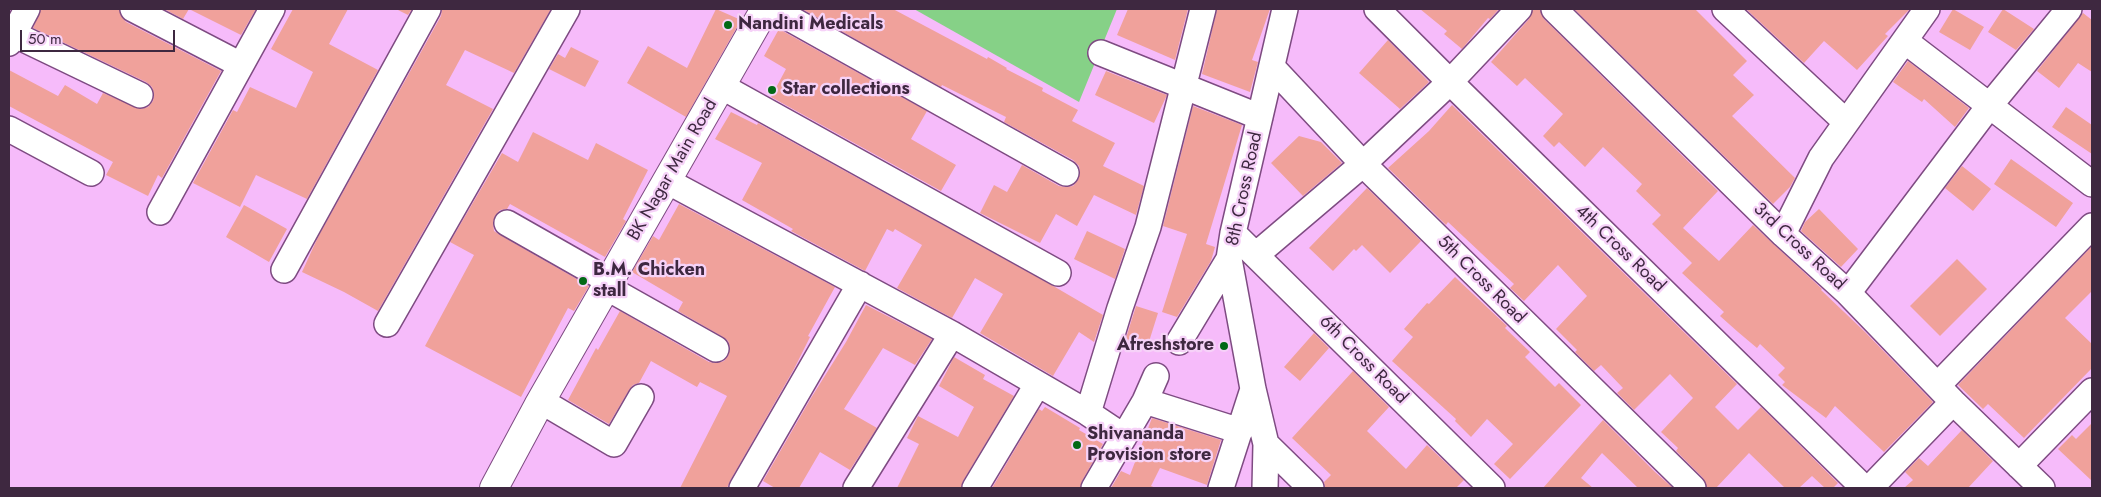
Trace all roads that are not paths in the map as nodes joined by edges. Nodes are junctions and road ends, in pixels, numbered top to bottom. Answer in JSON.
{"nodes":[{"id":1,"x":27,"y":9,"type":"edge"},
{"id":2,"x":133,"y":9,"type":"edge"},
{"id":3,"x":272,"y":9,"type":"edge"},
{"id":4,"x":428,"y":9,"type":"edge"},
{"id":5,"x":567,"y":9,"type":"edge"},
{"id":6,"x":765,"y":9,"type":"edge"},
{"id":7,"x":773,"y":9,"type":"edge"},
{"id":8,"x":1203,"y":9,"type":"edge"},
{"id":9,"x":1285,"y":9,"type":"edge"},
{"id":10,"x":1377,"y":9,"type":"edge"},
{"id":11,"x":1519,"y":9,"type":"edge"},
{"id":12,"x":1554,"y":9,"type":"edge"},
{"id":13,"x":1725,"y":9,"type":"edge"},
{"id":14,"x":1927,"y":9,"type":"edge"},
{"id":15,"x":2068,"y":9,"type":"edge"},
{"id":16,"x":10,"y":37,"type":"edge"},
{"id":17,"x":1904,"y":41,"type":"junction"},
{"id":18,"x":1101,"y":53,"type":"dead end"},
{"id":19,"x":241,"y":65,"type":"junction"},
{"id":20,"x":1272,"y":68,"type":"junction"},
{"id":21,"x":1450,"y":82,"type":"junction"},
{"id":22,"x":721,"y":86,"type":"junction"},
{"id":23,"x":1184,"y":86,"type":"junction"},
{"id":24,"x":140,"y":96,"type":"dead end"},
{"id":25,"x":1990,"y":105,"type":"junction"},
{"id":26,"x":1260,"y":117,"type":"junction"},
{"id":27,"x":1846,"y":122,"type":"junction"},
{"id":28,"x":9,"y":129,"type":"edge"},
{"id":29,"x":1363,"y":164,"type":"junction"},
{"id":30,"x":91,"y":173,"type":"dead end"},
{"id":31,"x":1066,"y":173,"type":"dead end"},
{"id":32,"x":667,"y":181,"type":"junction"},
{"id":33,"x":2092,"y":184,"type":"edge"},
{"id":34,"x":160,"y":212,"type":"dead end"},
{"id":35,"x":506,"y":223,"type":"dead end"},
{"id":36,"x":2092,"y":226,"type":"edge"},
{"id":37,"x":1234,"y":233,"type":"junction"},
{"id":38,"x":1783,"y":234,"type":"junction"},
{"id":39,"x":1257,"y":254,"type":"junction"},
{"id":40,"x":1230,"y":259,"type":"junction"},
{"id":41,"x":284,"y":270,"type":"dead end"},
{"id":42,"x":1058,"y":273,"type":"dead end"},
{"id":43,"x":608,"y":284,"type":"junction"},
{"id":44,"x":860,"y":284,"type":"junction"},
{"id":45,"x":1848,"y":292,"type":"junction"},
{"id":46,"x":387,"y":324,"type":"dead end"},
{"id":47,"x":952,"y":334,"type":"junction"},
{"id":48,"x":1179,"y":342,"type":"dead end"},
{"id":49,"x":716,"y":349,"type":"dead end"},
{"id":50,"x":1156,"y":376,"type":"dead end"},
{"id":51,"x":1037,"y":385,"type":"junction"},
{"id":52,"x":1253,"y":389,"type":"junction"},
{"id":53,"x":2092,"y":391,"type":"edge"},
{"id":54,"x":1946,"y":394,"type":"junction"},
{"id":55,"x":641,"y":397,"type":"dead end"},
{"id":56,"x":541,"y":401,"type":"junction"},
{"id":57,"x":1145,"y":401,"type":"junction"},
{"id":58,"x":1088,"y":413,"type":"junction"},
{"id":59,"x":1240,"y":430,"type":"junction"},
{"id":60,"x":1124,"y":437,"type":"junction"},
{"id":61,"x":1266,"y":444,"type":"junction"},
{"id":62,"x":2019,"y":466,"type":"junction"},
{"id":63,"x":494,"y":488,"type":"edge"},
{"id":64,"x":742,"y":488,"type":"edge"},
{"id":65,"x":856,"y":488,"type":"edge"},
{"id":66,"x":975,"y":488,"type":"edge"},
{"id":67,"x":1094,"y":488,"type":"edge"},
{"id":68,"x":1221,"y":488,"type":"edge"},
{"id":69,"x":1265,"y":488,"type":"edge"},
{"id":70,"x":1311,"y":488,"type":"edge"},
{"id":71,"x":1492,"y":488,"type":"edge"},
{"id":72,"x":1693,"y":488,"type":"edge"},
{"id":73,"x":1864,"y":488,"type":"edge"},
{"id":74,"x":1870,"y":488,"type":"edge"},
{"id":75,"x":2042,"y":488,"type":"edge"}],
"edges":[{"from":1,"to":16,"type":"street"},
{"from":2,"to":19,"type":"street"},
{"from":3,"to":19,"type":"street"},
{"from":4,"to":41,"type":"street"},
{"from":5,"to":46,"type":"street"},
{"from":6,"to":22,"type":"street","name":"BK Nagar Main Road"},
{"from":7,"to":31,"type":"street"},
{"from":8,"to":23,"type":"street"},
{"from":9,"to":20,"type":"street","name":"8th Cross Road"},
{"from":10,"to":21,"type":"street","name":"4th Cross Road"},
{"from":11,"to":21,"type":"street"},
{"from":12,"to":38,"type":"street","name":"3rd Cross Road"},
{"from":13,"to":27,"type":"street"},
{"from":14,"to":17,"type":"street"},
{"from":15,"to":25,"type":"street"},
{"from":16,"to":24,"type":"street"},
{"from":17,"to":25,"type":"street"},
{"from":17,"to":27,"type":"street"},
{"from":18,"to":23,"type":"street"},
{"from":19,"to":34,"type":"street"},
{"from":20,"to":26,"type":"street","name":"8th Cross Road"},
{"from":20,"to":29,"type":"street","name":"5th Cross Road"},
{"from":21,"to":29,"type":"street"},
{"from":21,"to":73,"type":"street","name":"4th Cross Road"},
{"from":22,"to":32,"type":"street","name":"BK Nagar Main Road"},
{"from":22,"to":42,"type":"street"},
{"from":23,"to":26,"type":"street"},
{"from":23,"to":58,"type":"street"},
{"from":25,"to":33,"type":"street"},
{"from":25,"to":45,"type":"street"},
{"from":26,"to":37,"type":"street","name":"8th Cross Road"},
{"from":27,"to":38,"type":"street"},
{"from":28,"to":30,"type":"street"},
{"from":29,"to":39,"type":"street"},
{"from":29,"to":72,"type":"street","name":"5th Cross Road"},
{"from":32,"to":43,"type":"street","name":"BK Nagar Main Road"},
{"from":32,"to":44,"type":"street"},
{"from":35,"to":43,"type":"street"},
{"from":36,"to":54,"type":"street"},
{"from":37,"to":39,"type":"street","name":"6th Cross Road"},
{"from":37,"to":40,"type":"street","name":"8th Cross Road"},
{"from":38,"to":45,"type":"street","name":"3rd Cross Road"},
{"from":39,"to":71,"type":"street","name":"6th Cross Road"},
{"from":40,"to":48,"type":"street"},
{"from":40,"to":52,"type":"street","name":"8th Cross Road"},
{"from":43,"to":49,"type":"street"},
{"from":43,"to":56,"type":"street","name":"BK Nagar Main Road"},
{"from":44,"to":47,"type":"street"},
{"from":44,"to":64,"type":"street"},
{"from":45,"to":54,"type":"street","name":"3rd Cross Road"},
{"from":47,"to":51,"type":"street"},
{"from":47,"to":65,"type":"street"},
{"from":50,"to":57,"type":"street"},
{"from":51,"to":58,"type":"street"},
{"from":51,"to":66,"type":"street"},
{"from":52,"to":59,"type":"street"},
{"from":52,"to":61,"type":"street","name":"8th Cross Road"},
{"from":53,"to":62,"type":"street"},
{"from":54,"to":62,"type":"street","name":"3rd Cross Road"},
{"from":54,"to":74,"type":"street"},
{"from":55,"to":56,"type":"street"},
{"from":56,"to":63,"type":"street","name":"BK Nagar Main Road"},
{"from":57,"to":59,"type":"street"},
{"from":57,"to":60,"type":"street"},
{"from":58,"to":60,"type":"street"},
{"from":59,"to":68,"type":"street"},
{"from":60,"to":67,"type":"street"},
{"from":61,"to":69,"type":"street","name":"8th Cross Road"},
{"from":61,"to":70,"type":"street"},
{"from":62,"to":75,"type":"street","name":"3rd Cross Road"}]}
